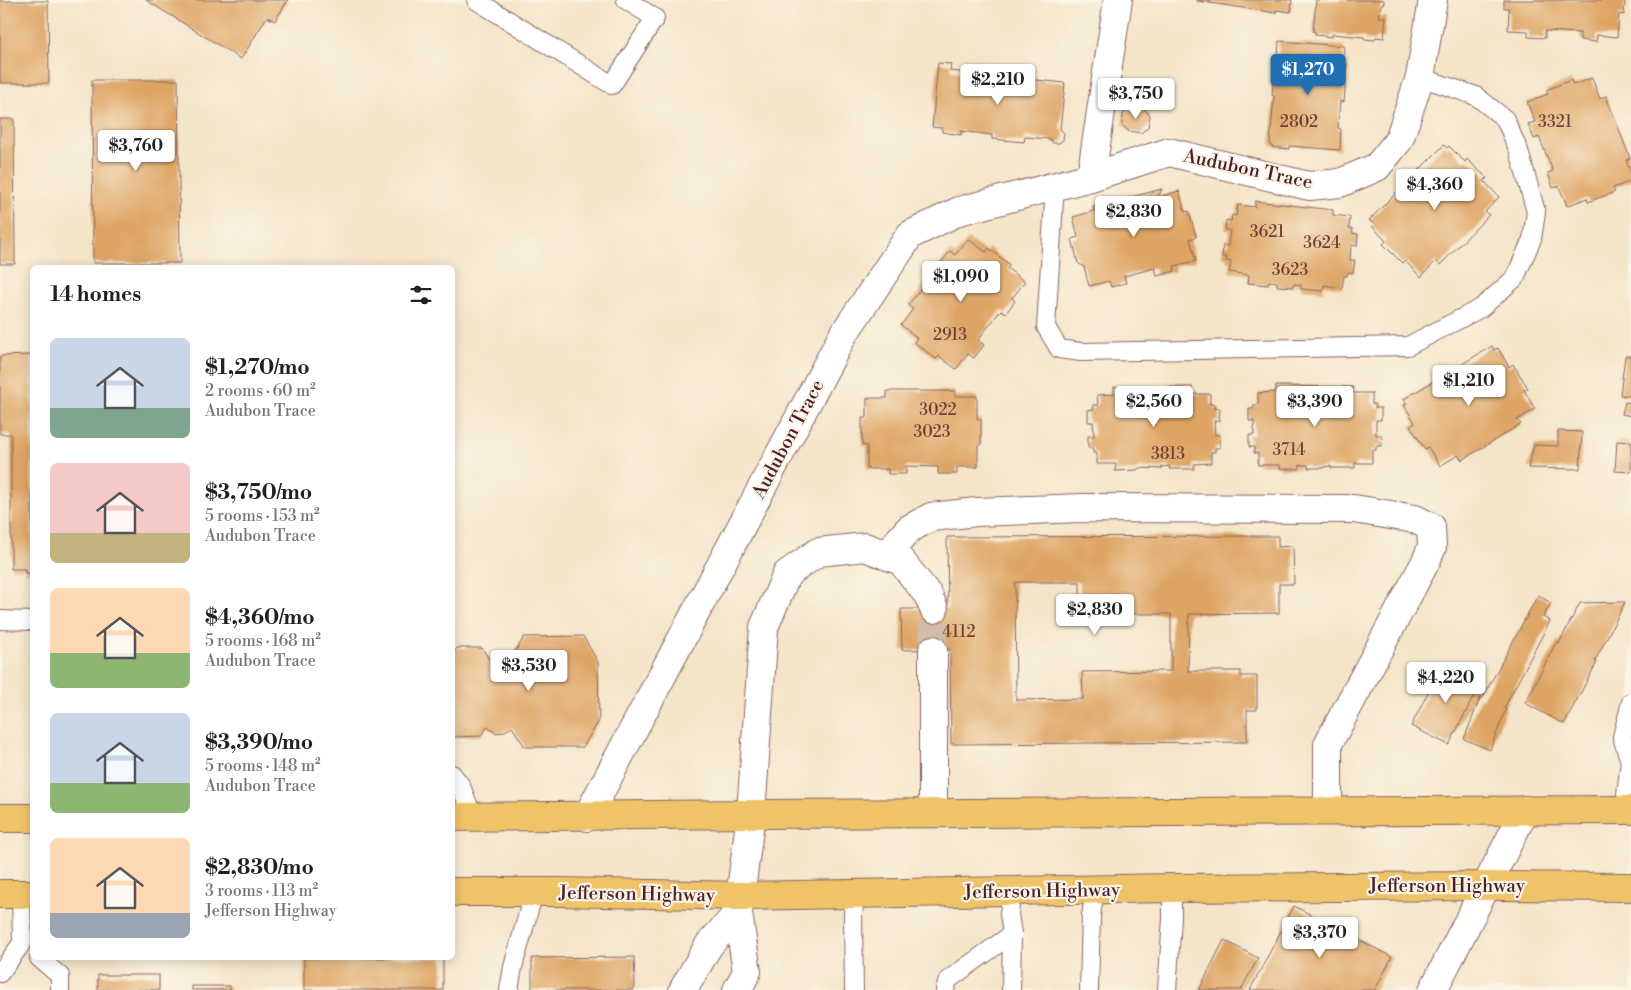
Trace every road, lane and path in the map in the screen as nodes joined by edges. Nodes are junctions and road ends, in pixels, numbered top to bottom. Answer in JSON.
{"nodes":[{"id":1,"x":476,"y":0,"type":"edge"},
{"id":2,"x":626,"y":0,"type":"edge"},
{"id":3,"x":1118,"y":0,"type":"edge"},
{"id":4,"x":1433,"y":0,"type":"edge"},
{"id":5,"x":1420,"y":77,"type":"junction"},
{"id":6,"x":1091,"y":177,"type":"junction"},
{"id":7,"x":1055,"y":186,"type":"junction"},
{"id":8,"x":886,"y":555,"type":"junction"},
{"id":9,"x":934,"y":609,"type":"tunnel mouth"},
{"id":10,"x":0,"y":620,"type":"edge"},
{"id":11,"x":30,"y":621,"type":"edge"},
{"id":12,"x":932,"y":650,"type":"tunnel mouth"},
{"id":13,"x":1631,"y":702,"type":"edge"},
{"id":14,"x":455,"y":778,"type":"edge"},
{"id":15,"x":1525,"y":810,"type":"junction"},
{"id":16,"x":1628,"y":810,"type":"edge"},
{"id":17,"x":1328,"y":811,"type":"junction"},
{"id":18,"x":933,"y":813,"type":"junction"},
{"id":19,"x":751,"y":814,"type":"junction"},
{"id":20,"x":462,"y":817,"type":"edge"},
{"id":21,"x":587,"y":817,"type":"junction"},
{"id":22,"x":0,"y":818,"type":"edge"},
{"id":23,"x":30,"y":818,"type":"edge"},
{"id":24,"x":1486,"y":886,"type":"junction"},
{"id":25,"x":1631,"y":887,"type":"edge"},
{"id":26,"x":1172,"y":888,"type":"junction"},
{"id":27,"x":1095,"y":890,"type":"junction"},
{"id":28,"x":1012,"y":891,"type":"junction"},
{"id":29,"x":455,"y":892,"type":"edge"},
{"id":30,"x":534,"y":892,"type":"junction"},
{"id":31,"x":18,"y":894,"type":"edge"},
{"id":32,"x":855,"y":894,"type":"junction"},
{"id":33,"x":740,"y":905,"type":"junction"},
{"id":34,"x":1012,"y":934,"type":"junction"},
{"id":35,"x":28,"y":947,"type":"edge"},
{"id":36,"x":41,"y":960,"type":"edge"},
{"id":37,"x":0,"y":972,"type":"edge"},
{"id":38,"x":60,"y":990,"type":"edge"},
{"id":39,"x":509,"y":990,"type":"edge"},
{"id":40,"x":683,"y":990,"type":"edge"},
{"id":41,"x":737,"y":990,"type":"edge"},
{"id":42,"x":854,"y":990,"type":"edge"},
{"id":43,"x":945,"y":990,"type":"edge"},
{"id":44,"x":1011,"y":990,"type":"edge"},
{"id":45,"x":1089,"y":990,"type":"edge"},
{"id":46,"x":1167,"y":990,"type":"edge"},
{"id":47,"x":1434,"y":990,"type":"edge"}],
"edges":[{"from":1,"to":2,"type":"lane"},
{"from":3,"to":6,"type":"street"},
{"from":4,"to":5,"type":"street","name":"Audubon Trace"},
{"from":5,"to":6,"type":"street","name":"Audubon Trace"},
{"from":5,"to":7,"type":"lane"},
{"from":6,"to":7,"type":"street","name":"Audubon Trace"},
{"from":7,"to":21,"type":"street","name":"Audubon Trace"},
{"from":8,"to":9,"type":"street"},
{"from":8,"to":17,"type":"street"},
{"from":8,"to":19,"type":"street"},
{"from":10,"to":11,"type":"lane"},
{"from":12,"to":18,"type":"street"},
{"from":13,"to":16,"type":"lane"},
{"from":14,"to":20,"type":"lane"},
{"from":15,"to":16,"type":"main road"},
{"from":15,"to":17,"type":"main road"},
{"from":15,"to":24,"type":"street"},
{"from":17,"to":18,"type":"main road"},
{"from":18,"to":19,"type":"main road"},
{"from":19,"to":21,"type":"main road"},
{"from":19,"to":33,"type":"street"},
{"from":20,"to":21,"type":"main road"},
{"from":22,"to":23,"type":"main road"},
{"from":24,"to":25,"type":"main road","name":"Jefferson Highway"},
{"from":24,"to":26,"type":"main road","name":"Jefferson Highway"},
{"from":24,"to":47,"type":"street"},
{"from":26,"to":27,"type":"main road","name":"Jefferson Highway"},
{"from":26,"to":46,"type":"lane"},
{"from":27,"to":28,"type":"main road","name":"Jefferson Highway"},
{"from":27,"to":45,"type":"lane"},
{"from":28,"to":32,"type":"main road","name":"Jefferson Highway"},
{"from":28,"to":34,"type":"lane"},
{"from":29,"to":30,"type":"main road","name":"Jefferson Highway"},
{"from":30,"to":33,"type":"main road","name":"Jefferson Highway"},
{"from":30,"to":39,"type":"lane"},
{"from":31,"to":35,"type":"lane"},
{"from":32,"to":33,"type":"main road","name":"Jefferson Highway"},
{"from":32,"to":42,"type":"lane"},
{"from":33,"to":40,"type":"street"},
{"from":33,"to":41,"type":"street"},
{"from":34,"to":43,"type":"lane"},
{"from":34,"to":44,"type":"lane"},
{"from":35,"to":37,"type":"lane"},
{"from":36,"to":38,"type":"lane"}]}
